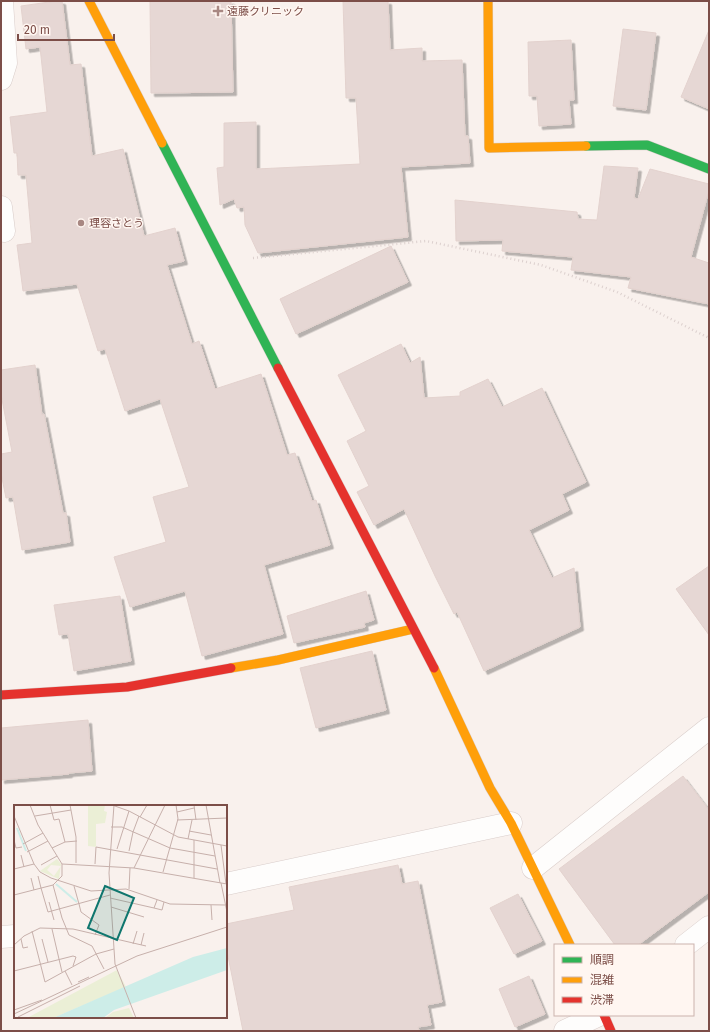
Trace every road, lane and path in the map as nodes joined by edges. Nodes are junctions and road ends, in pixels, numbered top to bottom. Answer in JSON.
{"nodes":[{"id":1,"x":2,"y":1,"type":"edge"},
{"id":2,"x":89,"y":1,"type":"edge"},
{"id":3,"x":488,"y":1,"type":"edge"},
{"id":4,"x":1,"y":79,"type":"edge"},
{"id":5,"x":709,"y":169,"type":"edge"},
{"id":6,"x":1,"y":207,"type":"edge"},
{"id":7,"x":4,"y":231,"type":"dead end"},
{"id":8,"x":222,"y":261,"type":"junction"},
{"id":9,"x":709,"y":338,"type":"edge"},
{"id":10,"x":413,"y":629,"type":"junction"},
{"id":11,"x":1,"y":695,"type":"edge"},
{"id":12,"x":709,"y":728,"type":"edge"},
{"id":13,"x":511,"y":823,"type":"junction"},
{"id":14,"x":533,"y":868,"type":"junction"},
{"id":15,"x":227,"y":884,"type":"edge"},
{"id":16,"x":709,"y":927,"type":"edge"},
{"id":17,"x":14,"y":936,"type":"edge"},
{"id":18,"x":1,"y":938,"type":"edge"},
{"id":19,"x":570,"y":944,"type":"edge"},
{"id":20,"x":687,"y":944,"type":"edge"},
{"id":21,"x":597,"y":1016,"type":"edge"},
{"id":22,"x":604,"y":1016,"type":"edge"},
{"id":23,"x":565,"y":1031,"type":"edge"},
{"id":24,"x":611,"y":1031,"type":"edge"}],
"edges":[{"from":1,"to":4,"type":"street"},
{"from":2,"to":8,"type":"street"},
{"from":3,"to":5,"type":"street"},
{"from":6,"to":7,"type":"street"},
{"from":8,"to":9,"type":"path"},
{"from":8,"to":10,"type":"street"},
{"from":10,"to":11,"type":"street"},
{"from":10,"to":13,"type":"street"},
{"from":12,"to":14,"type":"street"},
{"from":13,"to":14,"type":"street"},
{"from":13,"to":15,"type":"street"},
{"from":14,"to":19,"type":"street"},
{"from":16,"to":20,"type":"street"},
{"from":17,"to":18,"type":"street"},
{"from":21,"to":23,"type":"street"},
{"from":22,"to":24,"type":"street"}]}
